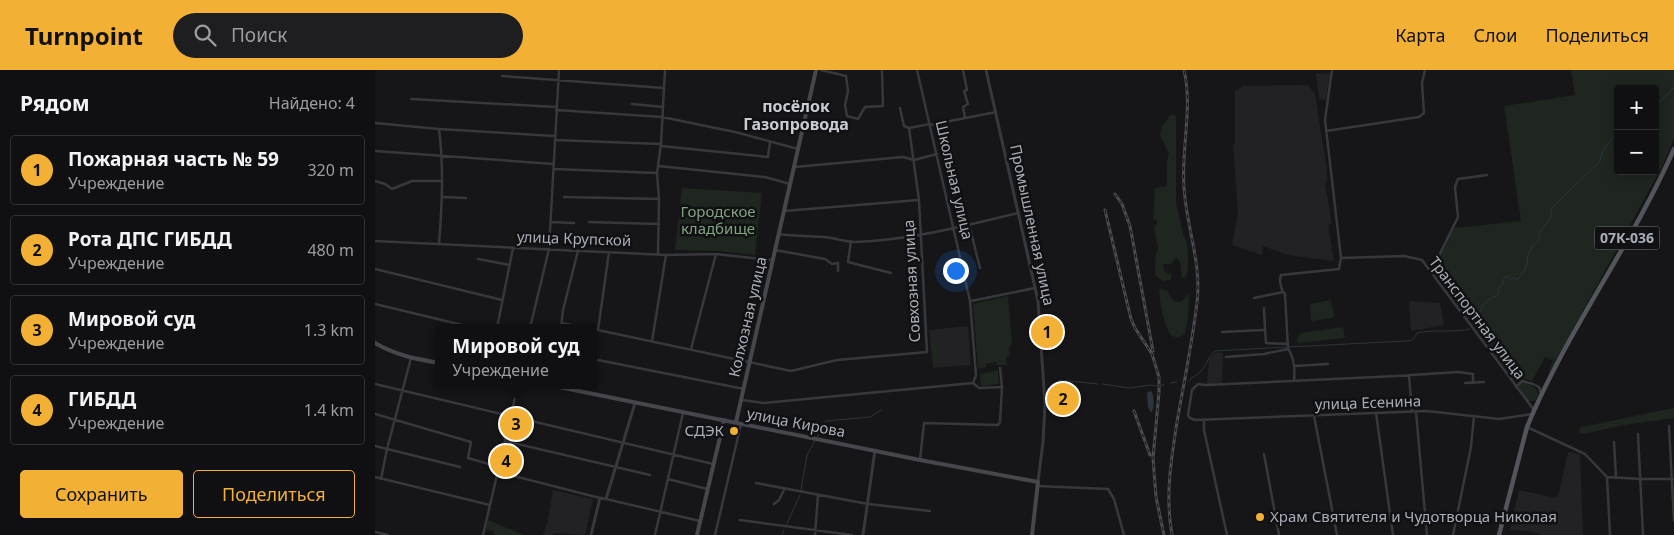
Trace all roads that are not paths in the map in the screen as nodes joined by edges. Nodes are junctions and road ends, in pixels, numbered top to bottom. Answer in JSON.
{"nodes":[{"id":1,"x":559,"y":70,"type":"edge"},
{"id":2,"x":665,"y":70,"type":"edge"},
{"id":3,"x":816,"y":70,"type":"edge"},
{"id":4,"x":821,"y":70,"type":"edge"},
{"id":5,"x":882,"y":70,"type":"edge"},
{"id":6,"x":917,"y":70,"type":"edge"},
{"id":7,"x":963,"y":70,"type":"edge"},
{"id":8,"x":986,"y":70,"type":"edge"},
{"id":9,"x":1332,"y":70,"type":"edge"},
{"id":10,"x":1425,"y":70,"type":"edge"},
{"id":11,"x":502,"y":76,"type":"dead end"},
{"id":12,"x":557,"y":81,"type":"junction"},
{"id":13,"x":664,"y":88,"type":"junction"},
{"id":14,"x":411,"y":99,"type":"dead end"},
{"id":15,"x":632,"y":104,"type":"dead end"},
{"id":16,"x":663,"y":107,"type":"junction"},
{"id":17,"x":900,"y":108,"type":"dead end"},
{"id":18,"x":556,"y":109,"type":"junction"},
{"id":19,"x":996,"y":112,"type":"junction"},
{"id":20,"x":662,"y":117,"type":"junction"},
{"id":21,"x":965,"y":118,"type":"junction"},
{"id":22,"x":375,"y":123,"type":"edge"},
{"id":23,"x":930,"y":124,"type":"junction"},
{"id":24,"x":909,"y":128,"type":"junction"},
{"id":25,"x":439,"y":129,"type":"junction"},
{"id":26,"x":1326,"y":131,"type":"junction"},
{"id":27,"x":555,"y":138,"type":"junction"},
{"id":28,"x":770,"y":142,"type":"junction"},
{"id":29,"x":661,"y":145,"type":"junction"},
{"id":30,"x":798,"y":149,"type":"junction"},
{"id":31,"x":1674,"y":150,"type":"edge"},
{"id":32,"x":375,"y":152,"type":"edge"},
{"id":33,"x":937,"y":154,"type":"junction"},
{"id":34,"x":443,"y":157,"type":"junction"},
{"id":35,"x":914,"y":160,"type":"junction"},
{"id":36,"x":554,"y":164,"type":"junction"},
{"id":37,"x":659,"y":166,"type":"junction"},
{"id":38,"x":793,"y":167,"type":"junction"},
{"id":39,"x":554,"y":169,"type":"junction"},
{"id":40,"x":657,"y":173,"type":"junction"},
{"id":41,"x":1487,"y":175,"type":"dead end"},
{"id":42,"x":442,"y":181,"type":"junction"},
{"id":43,"x":375,"y":182,"type":"edge"},
{"id":44,"x":790,"y":184,"type":"junction"},
{"id":45,"x":443,"y":197,"type":"junction"},
{"id":46,"x":565,"y":197,"type":"dead end"},
{"id":47,"x":466,"y":198,"type":"dead end"},
{"id":48,"x":659,"y":199,"type":"junction"},
{"id":49,"x":919,"y":200,"type":"junction"},
{"id":50,"x":783,"y":211,"type":"junction"},
{"id":51,"x":1018,"y":213,"type":"junction"},
{"id":52,"x":551,"y":222,"type":"junction"},
{"id":53,"x":589,"y":222,"type":"dead end"},
{"id":54,"x":574,"y":223,"type":"dead end"},
{"id":55,"x":659,"y":224,"type":"junction"},
{"id":56,"x":969,"y":224,"type":"junction"},
{"id":57,"x":953,"y":228,"type":"junction"},
{"id":58,"x":779,"y":234,"type":"junction"},
{"id":59,"x":921,"y":236,"type":"junction"},
{"id":60,"x":375,"y":241,"type":"edge"},
{"id":61,"x":851,"y":241,"type":"junction"},
{"id":62,"x":439,"y":244,"type":"junction"},
{"id":63,"x":513,"y":248,"type":"junction"},
{"id":64,"x":549,"y":249,"type":"junction"},
{"id":65,"x":775,"y":250,"type":"junction"},
{"id":66,"x":578,"y":251,"type":"junction"},
{"id":67,"x":609,"y":252,"type":"junction"},
{"id":68,"x":658,"y":253,"type":"junction"},
{"id":69,"x":716,"y":254,"type":"junction"},
{"id":70,"x":666,"y":255,"type":"junction"},
{"id":71,"x":1341,"y":258,"type":"junction"},
{"id":72,"x":479,"y":259,"type":"dead end"},
{"id":73,"x":773,"y":260,"type":"junction"},
{"id":74,"x":510,"y":265,"type":"junction"},
{"id":75,"x":979,"y":268,"type":"dead end"},
{"id":76,"x":375,"y":270,"type":"edge"},
{"id":77,"x":838,"y":271,"type":"dead end"},
{"id":78,"x":1431,"y":272,"type":"junction"},
{"id":79,"x":891,"y":273,"type":"dead end"},
{"id":80,"x":1035,"y":288,"type":"junction"},
{"id":81,"x":1283,"y":292,"type":"junction"},
{"id":82,"x":1253,"y":298,"type":"dead end"},
{"id":83,"x":502,"y":300,"type":"junction"},
{"id":84,"x":970,"y":302,"type":"junction"},
{"id":85,"x":375,"y":304,"type":"edge"},
{"id":86,"x":1264,"y":308,"type":"dead end"},
{"id":87,"x":562,"y":323,"type":"joint"},
{"id":88,"x":458,"y":324,"type":"edge"},
{"id":89,"x":498,"y":324,"type":"edge"},
{"id":90,"x":530,"y":324,"type":"edge"},
{"id":91,"x":567,"y":324,"type":"edge"},
{"id":92,"x":598,"y":330,"type":"joint"},
{"id":93,"x":1265,"y":330,"type":"junction"},
{"id":94,"x":1222,"y":332,"type":"dead end"},
{"id":95,"x":652,"y":341,"type":"junction"},
{"id":96,"x":375,"y":343,"type":"edge"},
{"id":97,"x":1288,"y":344,"type":"junction"},
{"id":98,"x":691,"y":349,"type":"junction"},
{"id":99,"x":1288,"y":349,"type":"junction"},
{"id":100,"x":1226,"y":357,"type":"dead end"},
{"id":101,"x":411,"y":358,"type":"junction"},
{"id":102,"x":597,"y":360,"type":"edge"},
{"id":103,"x":435,"y":362,"type":"edge"},
{"id":104,"x":749,"y":363,"type":"junction"},
{"id":105,"x":1328,"y":364,"type":"dead end"},
{"id":106,"x":1294,"y":366,"type":"junction"},
{"id":107,"x":999,"y":368,"type":"dead end"},
{"id":108,"x":1409,"y":376,"type":"junction"},
{"id":109,"x":1294,"y":381,"type":"junction"},
{"id":110,"x":1473,"y":382,"type":"junction"},
{"id":111,"x":1484,"y":382,"type":"dead end"},
{"id":112,"x":973,"y":383,"type":"junction"},
{"id":113,"x":1465,"y":383,"type":"dead end"},
{"id":114,"x":375,"y":384,"type":"edge"},
{"id":115,"x":1002,"y":386,"type":"junction"},
{"id":116,"x":1516,"y":387,"type":"junction"},
{"id":117,"x":517,"y":389,"type":"edge"},
{"id":118,"x":568,"y":389,"type":"edge"},
{"id":119,"x":744,"y":389,"type":"junction"},
{"id":120,"x":403,"y":391,"type":"junction"},
{"id":121,"x":1542,"y":394,"type":"junction"},
{"id":122,"x":741,"y":400,"type":"junction"},
{"id":123,"x":635,"y":403,"type":"junction"},
{"id":124,"x":1414,"y":412,"type":"junction"},
{"id":125,"x":1533,"y":412,"type":"junction"},
{"id":126,"x":683,"y":413,"type":"junction"},
{"id":127,"x":1376,"y":413,"type":"junction"},
{"id":128,"x":375,"y":414,"type":"edge"},
{"id":129,"x":511,"y":416,"type":"junction"},
{"id":130,"x":1314,"y":416,"type":"junction"},
{"id":131,"x":1474,"y":416,"type":"junction"},
{"id":132,"x":395,"y":419,"type":"junction"},
{"id":133,"x":724,"y":420,"type":"junction"},
{"id":134,"x":1204,"y":420,"type":"junction"},
{"id":135,"x":739,"y":423,"type":"junction"},
{"id":136,"x":1527,"y":426,"type":"junction"},
{"id":137,"x":1669,"y":426,"type":"dead end"},
{"id":138,"x":1638,"y":434,"type":"dead end"},
{"id":139,"x":505,"y":440,"type":"junction"},
{"id":140,"x":622,"y":442,"type":"junction"},
{"id":141,"x":1614,"y":442,"type":"dead end"},
{"id":142,"x":375,"y":446,"type":"edge"},
{"id":143,"x":387,"y":449,"type":"junction"},
{"id":144,"x":875,"y":450,"type":"junction"},
{"id":145,"x":1264,"y":454,"type":"dead end"},
{"id":146,"x":672,"y":456,"type":"junction"},
{"id":147,"x":920,"y":460,"type":"junction"},
{"id":148,"x":713,"y":464,"type":"junction"},
{"id":149,"x":499,"y":467,"type":"junction"},
{"id":150,"x":615,"y":467,"type":"junction"},
{"id":151,"x":460,"y":468,"type":"dead end"},
{"id":152,"x":498,"y":472,"type":"junction"},
{"id":153,"x":650,"y":475,"type":"dead end"},
{"id":154,"x":375,"y":478,"type":"edge"},
{"id":155,"x":1616,"y":478,"type":"junction"},
{"id":156,"x":381,"y":479,"type":"junction"},
{"id":157,"x":668,"y":479,"type":"junction"},
{"id":158,"x":1607,"y":479,"type":"junction"},
{"id":159,"x":1673,"y":479,"type":"edge"},
{"id":160,"x":1641,"y":480,"type":"junction"},
{"id":161,"x":755,"y":483,"type":"dead end"},
{"id":162,"x":1038,"y":484,"type":"junction"},
{"id":163,"x":707,"y":489,"type":"junction"},
{"id":164,"x":785,"y":489,"type":"junction"},
{"id":165,"x":818,"y":495,"type":"junction"},
{"id":166,"x":600,"y":498,"type":"junction"},
{"id":167,"x":606,"y":499,"type":"junction"},
{"id":168,"x":774,"y":504,"type":"dead end"},
{"id":169,"x":868,"y":504,"type":"junction"},
{"id":170,"x":490,"y":505,"type":"junction"},
{"id":171,"x":930,"y":511,"type":"dead end"},
{"id":172,"x":659,"y":512,"type":"junction"},
{"id":173,"x":700,"y":520,"type":"junction"},
{"id":174,"x":740,"y":520,"type":"dead end"},
{"id":175,"x":1674,"y":521,"type":"edge"},
{"id":176,"x":375,"y":532,"type":"edge"},
{"id":177,"x":815,"y":533,"type":"edge"},
{"id":178,"x":387,"y":535,"type":"edge"},
{"id":179,"x":483,"y":535,"type":"edge"},
{"id":180,"x":591,"y":535,"type":"edge"},
{"id":181,"x":655,"y":535,"type":"edge"},
{"id":182,"x":697,"y":535,"type":"edge"},
{"id":183,"x":715,"y":535,"type":"edge"},
{"id":184,"x":852,"y":535,"type":"edge"},
{"id":185,"x":863,"y":535,"type":"edge"},
{"id":186,"x":1032,"y":535,"type":"edge"},
{"id":187,"x":1123,"y":535,"type":"edge"},
{"id":188,"x":1227,"y":535,"type":"edge"},
{"id":189,"x":1279,"y":535,"type":"edge"},
{"id":190,"x":1337,"y":535,"type":"edge"},
{"id":191,"x":1393,"y":535,"type":"edge"},
{"id":192,"x":1427,"y":535,"type":"edge"},
{"id":193,"x":1453,"y":535,"type":"edge"},
{"id":194,"x":1499,"y":535,"type":"edge"},
{"id":195,"x":1610,"y":535,"type":"edge"},
{"id":196,"x":1643,"y":535,"type":"edge"}],
"edges":[{"from":1,"to":12,"type":"street"},
{"from":2,"to":13,"type":"street"},
{"from":3,"to":30,"type":"main road","name":"Колхозная улица"},
{"from":4,"to":5,"type":"street"},
{"from":6,"to":23,"type":"street","name":"Школьная улица"},
{"from":7,"to":21,"type":"street"},
{"from":8,"to":19,"type":"street","name":"Промышленная улица"},
{"from":9,"to":26,"type":"street"},
{"from":10,"to":26,"type":"street"},
{"from":11,"to":12,"type":"street"},
{"from":12,"to":13,"type":"street"},
{"from":12,"to":18,"type":"street"},
{"from":13,"to":16,"type":"street"},
{"from":14,"to":18,"type":"street"},
{"from":15,"to":16,"type":"street"},
{"from":16,"to":20,"type":"street"},
{"from":17,"to":24,"type":"street","name":"Совхозная улица"},
{"from":18,"to":20,"type":"street"},
{"from":18,"to":27,"type":"street"},
{"from":19,"to":21,"type":"street"},
{"from":19,"to":51,"type":"street","name":"Промышленная улица"},
{"from":20,"to":28,"type":"street"},
{"from":20,"to":29,"type":"street"},
{"from":21,"to":23,"type":"street"},
{"from":22,"to":25,"type":"street"},
{"from":23,"to":24,"type":"street"},
{"from":23,"to":33,"type":"street","name":"Школьная улица"},
{"from":24,"to":35,"type":"street","name":"Совхозная улица"},
{"from":25,"to":27,"type":"street"},
{"from":25,"to":34,"type":"street"},
{"from":26,"to":71,"type":"street"},
{"from":27,"to":29,"type":"street"},
{"from":27,"to":36,"type":"street"},
{"from":28,"to":29,"type":"street"},
{"from":28,"to":30,"type":"street"},
{"from":29,"to":37,"type":"street"},
{"from":30,"to":38,"type":"main road","name":"Колхозная улица"},
{"from":31,"to":121,"type":"main road","number":"07К-036"},
{"from":32,"to":34,"type":"street"},
{"from":33,"to":35,"type":"street"},
{"from":33,"to":57,"type":"street","name":"Школьная улица"},
{"from":34,"to":36,"type":"street"},
{"from":34,"to":42,"type":"street"},
{"from":35,"to":38,"type":"street"},
{"from":35,"to":49,"type":"street","name":"Совхозная улица"},
{"from":36,"to":39,"type":"street"},
{"from":37,"to":40,"type":"street"},
{"from":37,"to":44,"type":"street"},
{"from":38,"to":44,"type":"main road","name":"Колхозная улица"},
{"from":39,"to":40,"type":"street"},
{"from":39,"to":52,"type":"street"},
{"from":40,"to":48,"type":"street"},
{"from":41,"to":78,"type":"street"},
{"from":42,"to":43,"type":"street"},
{"from":42,"to":45,"type":"street"},
{"from":44,"to":50,"type":"main road","name":"Колхозная улица"},
{"from":45,"to":47,"type":"street"},
{"from":45,"to":62,"type":"street"},
{"from":46,"to":48,"type":"street"},
{"from":48,"to":55,"type":"street"},
{"from":49,"to":50,"type":"street"},
{"from":49,"to":59,"type":"street","name":"Совхозная улица"},
{"from":50,"to":58,"type":"main road","name":"Колхозная улица"},
{"from":51,"to":56,"type":"street"},
{"from":51,"to":80,"type":"street","name":"Промышленная улица"},
{"from":52,"to":54,"type":"street"},
{"from":52,"to":64,"type":"street"},
{"from":53,"to":55,"type":"street"},
{"from":55,"to":68,"type":"street"},
{"from":56,"to":57,"type":"street"},
{"from":56,"to":75,"type":"street"},
{"from":57,"to":59,"type":"street"},
{"from":57,"to":84,"type":"street","name":"Школьная улица"},
{"from":58,"to":61,"type":"street"},
{"from":58,"to":65,"type":"main road","name":"Колхозная улица"},
{"from":59,"to":61,"type":"street"},
{"from":59,"to":104,"type":"street","name":"Совхозная улица"},
{"from":60,"to":62,"type":"street","name":"улица Крупской"},
{"from":61,"to":79,"type":"street"},
{"from":62,"to":63,"type":"street","name":"улица Крупской"},
{"from":63,"to":64,"type":"street","name":"улица Крупской"},
{"from":63,"to":74,"type":"street"},
{"from":64,"to":66,"type":"street","name":"улица Крупской"},
{"from":64,"to":90,"type":"street"},
{"from":65,"to":73,"type":"main road","name":"Колхозная улица"},
{"from":65,"to":77,"type":"street"},
{"from":66,"to":67,"type":"street","name":"улица Крупской"},
{"from":66,"to":87,"type":"street"},
{"from":67,"to":68,"type":"street","name":"улица Крупской"},
{"from":67,"to":92,"type":"street"},
{"from":68,"to":70,"type":"street","name":"улица Крупской"},
{"from":69,"to":70,"type":"street","name":"улица Крупской"},
{"from":69,"to":73,"type":"street","name":"улица Крупской"},
{"from":69,"to":98,"type":"street"},
{"from":70,"to":95,"type":"street"},
{"from":71,"to":78,"type":"street","name":"Транспортная улица"},
{"from":71,"to":81,"type":"street"},
{"from":72,"to":74,"type":"street","name":"улица Крупской"},
{"from":73,"to":104,"type":"main road","name":"Колхозная улица"},
{"from":74,"to":83,"type":"street"},
{"from":76,"to":83,"type":"street"},
{"from":78,"to":116,"type":"street","name":"Транспортная улица"},
{"from":80,"to":84,"type":"street"},
{"from":80,"to":162,"type":"street","name":"Промышленная улица"},
{"from":81,"to":82,"type":"street"},
{"from":81,"to":97,"type":"street"},
{"from":83,"to":89,"type":"street"},
{"from":84,"to":112,"type":"street","name":"Школьная улица"},
{"from":85,"to":88,"type":"street"},
{"from":86,"to":93,"type":"street"},
{"from":87,"to":91,"type":"street"},
{"from":92,"to":95,"type":"street"},
{"from":93,"to":94,"type":"street"},
{"from":93,"to":97,"type":"street"},
{"from":95,"to":98,"type":"street"},
{"from":96,"to":101,"type":"main road"},
{"from":97,"to":99,"type":"street"},
{"from":98,"to":104,"type":"street"},
{"from":99,"to":100,"type":"street"},
{"from":99,"to":106,"type":"street"},
{"from":101,"to":103,"type":"main road"},
{"from":101,"to":120,"type":"street"},
{"from":102,"to":119,"type":"street"},
{"from":104,"to":119,"type":"main road","name":"Колхозная улица"},
{"from":105,"to":106,"type":"street"},
{"from":106,"to":109,"type":"street"},
{"from":107,"to":115,"type":"street"},
{"from":108,"to":109,"type":"street"},
{"from":108,"to":110,"type":"street"},
{"from":108,"to":124,"type":"street"},
{"from":109,"to":134,"type":"street"},
{"from":110,"to":111,"type":"street"},
{"from":110,"to":113,"type":"street"},
{"from":112,"to":115,"type":"street"},
{"from":112,"to":122,"type":"street"},
{"from":114,"to":120,"type":"street"},
{"from":115,"to":147,"type":"street"},
{"from":116,"to":121,"type":"street"},
{"from":116,"to":125,"type":"street","name":"Транспортная улица"},
{"from":117,"to":129,"type":"street"},
{"from":118,"to":123,"type":"main road","name":"улица Кирова"},
{"from":119,"to":122,"type":"main road","name":"Колхозная улица"},
{"from":120,"to":129,"type":"street"},
{"from":120,"to":132,"type":"street"},
{"from":121,"to":125,"type":"main road","number":"07К-036"},
{"from":122,"to":135,"type":"main road","name":"Колхозная улица"},
{"from":123,"to":126,"type":"main road","name":"улица Кирова"},
{"from":123,"to":140,"type":"street"},
{"from":124,"to":127,"type":"street","name":"улица Есенина"},
{"from":124,"to":131,"type":"street","name":"улица Есенина"},
{"from":124,"to":192,"type":"street"},
{"from":125,"to":131,"type":"street","name":"улица Есенина"},
{"from":125,"to":136,"type":"main road","number":"07К-036"},
{"from":126,"to":133,"type":"main road","name":"улица Кирова"},
{"from":126,"to":146,"type":"street"},
{"from":127,"to":130,"type":"street","name":"улица Есенина"},
{"from":127,"to":191,"type":"street"},
{"from":128,"to":132,"type":"street"},
{"from":129,"to":139,"type":"street"},
{"from":129,"to":140,"type":"street"},
{"from":130,"to":134,"type":"street","name":"улица Есенина"},
{"from":130,"to":190,"type":"street"},
{"from":131,"to":193,"type":"street"},
{"from":132,"to":143,"type":"street"},
{"from":132,"to":149,"type":"street"},
{"from":133,"to":135,"type":"main road","name":"улица Кирова"},
{"from":133,"to":148,"type":"main road"},
{"from":134,"to":188,"type":"street"},
{"from":135,"to":144,"type":"main road","name":"улица Кирова"},
{"from":135,"to":183,"type":"street","name":"Колхозная улица"},
{"from":136,"to":158,"type":"street"},
{"from":136,"to":194,"type":"main road","number":"07К-036"},
{"from":137,"to":159,"type":"street"},
{"from":138,"to":160,"type":"street"},
{"from":139,"to":149,"type":"street"},
{"from":139,"to":150,"type":"street"},
{"from":140,"to":146,"type":"street"},
{"from":140,"to":150,"type":"street"},
{"from":141,"to":155,"type":"street"},
{"from":142,"to":143,"type":"street"},
{"from":143,"to":151,"type":"street"},
{"from":143,"to":156,"type":"street"},
{"from":144,"to":147,"type":"main road","name":"улица Кирова"},
{"from":144,"to":169,"type":"street"},
{"from":145,"to":189,"type":"street"},
{"from":146,"to":148,"type":"street"},
{"from":146,"to":157,"type":"street"},
{"from":147,"to":162,"type":"main road","name":"улица Кирова"},
{"from":148,"to":163,"type":"main road"},
{"from":149,"to":152,"type":"street"},
{"from":150,"to":153,"type":"street"},
{"from":150,"to":167,"type":"street"},
{"from":152,"to":166,"type":"street"},
{"from":152,"to":170,"type":"street"},
{"from":154,"to":156,"type":"street"},
{"from":155,"to":158,"type":"street"},
{"from":155,"to":160,"type":"street"},
{"from":156,"to":170,"type":"street"},
{"from":157,"to":163,"type":"street"},
{"from":157,"to":172,"type":"street"},
{"from":158,"to":195,"type":"street"},
{"from":159,"to":160,"type":"street"},
{"from":159,"to":175,"type":"street"},
{"from":160,"to":196,"type":"street"},
{"from":161,"to":164,"type":"street"},
{"from":162,"to":186,"type":"main road","name":"Промышленная улица"},
{"from":162,"to":187,"type":"street","name":"улица Кирова"},
{"from":163,"to":173,"type":"main road"},
{"from":164,"to":165,"type":"street"},
{"from":164,"to":168,"type":"street"},
{"from":165,"to":169,"type":"street"},
{"from":165,"to":177,"type":"street"},
{"from":166,"to":167,"type":"street"},
{"from":166,"to":180,"type":"street"},
{"from":167,"to":172,"type":"street"},
{"from":169,"to":171,"type":"street"},
{"from":169,"to":185,"type":"street"},
{"from":170,"to":179,"type":"street"},
{"from":172,"to":173,"type":"street"},
{"from":172,"to":181,"type":"street"},
{"from":173,"to":182,"type":"main road"},
{"from":174,"to":177,"type":"street"},
{"from":176,"to":178,"type":"street"},
{"from":177,"to":184,"type":"street"}]}
